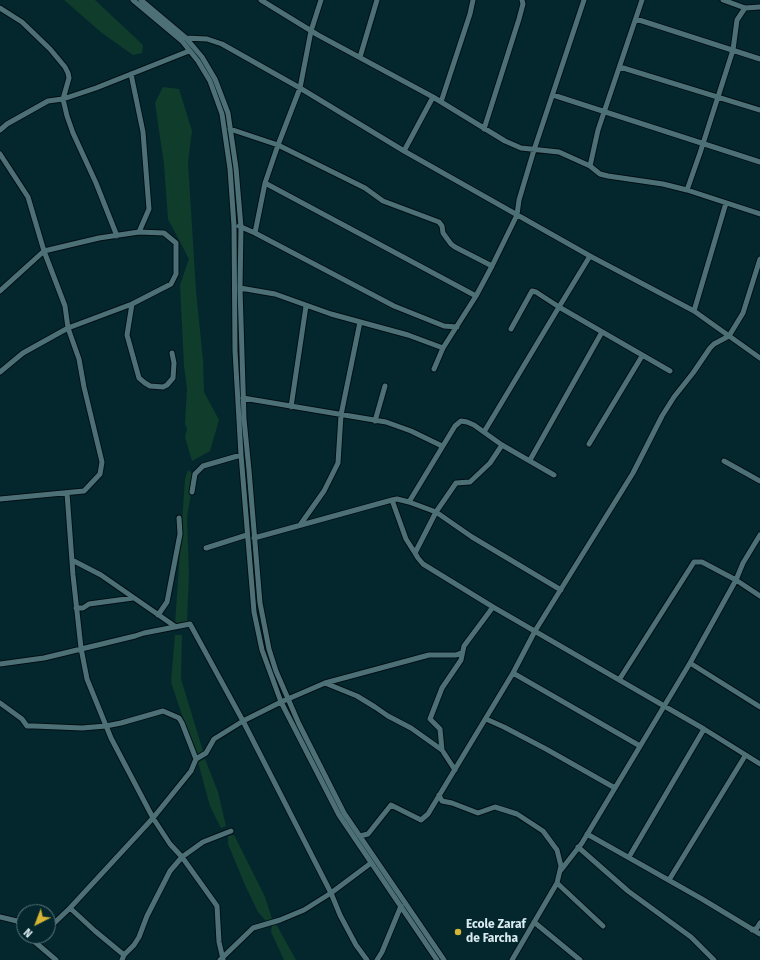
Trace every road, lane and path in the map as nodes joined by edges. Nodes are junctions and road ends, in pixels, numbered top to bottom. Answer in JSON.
{"nodes":[{"id":1,"x":133,"y":0,"type":"edge"},
{"id":2,"x":141,"y":0,"type":"edge"},
{"id":3,"x":261,"y":0,"type":"edge"},
{"id":4,"x":321,"y":0,"type":"edge"},
{"id":5,"x":377,"y":0,"type":"edge"},
{"id":6,"x":473,"y":0,"type":"edge"},
{"id":7,"x":522,"y":0,"type":"edge"},
{"id":8,"x":584,"y":0,"type":"edge"},
{"id":9,"x":642,"y":0,"type":"edge"},
{"id":10,"x":722,"y":0,"type":"edge"},
{"id":11,"x":148,"y":5,"type":"edge"},
{"id":12,"x":760,"y":7,"type":"edge"},
{"id":13,"x":0,"y":8,"type":"edge"},
{"id":14,"x":746,"y":8,"type":"junction"},
{"id":15,"x":636,"y":19,"type":"junction"},
{"id":16,"x":311,"y":31,"type":"junction"},
{"id":17,"x":184,"y":40,"type":"junction"},
{"id":18,"x":732,"y":50,"type":"junction"},
{"id":19,"x":189,"y":51,"type":"junction"},
{"id":20,"x":360,"y":57,"type":"junction"},
{"id":21,"x":760,"y":59,"type":"edge"},
{"id":22,"x":620,"y":67,"type":"junction"},
{"id":23,"x":131,"y":74,"type":"junction"},
{"id":24,"x":300,"y":88,"type":"junction"},
{"id":25,"x":553,"y":95,"type":"junction"},
{"id":26,"x":433,"y":97,"type":"junction"},
{"id":27,"x":718,"y":97,"type":"junction"},
{"id":28,"x":63,"y":99,"type":"junction"},
{"id":29,"x":441,"y":102,"type":"junction"},
{"id":30,"x":760,"y":110,"type":"edge"},
{"id":31,"x":604,"y":112,"type":"junction"},
{"id":32,"x":230,"y":129,"type":"junction"},
{"id":33,"x":484,"y":129,"type":"junction"},
{"id":34,"x":0,"y":130,"type":"edge"},
{"id":35,"x":702,"y":144,"type":"junction"},
{"id":36,"x":278,"y":145,"type":"junction"},
{"id":37,"x":534,"y":150,"type":"junction"},
{"id":38,"x":404,"y":151,"type":"junction"},
{"id":39,"x":0,"y":154,"type":"edge"},
{"id":40,"x":760,"y":162,"type":"edge"},
{"id":41,"x":590,"y":166,"type":"junction"},
{"id":42,"x":265,"y":183,"type":"junction"},
{"id":43,"x":687,"y":190,"type":"junction"},
{"id":44,"x":726,"y":203,"type":"junction"},
{"id":45,"x":760,"y":214,"type":"edge"},
{"id":46,"x":517,"y":215,"type":"junction"},
{"id":47,"x":234,"y":226,"type":"junction"},
{"id":48,"x":241,"y":226,"type":"junction"},
{"id":49,"x":139,"y":232,"type":"junction"},
{"id":50,"x":255,"y":233,"type":"junction"},
{"id":51,"x":117,"y":236,"type":"junction"},
{"id":52,"x":44,"y":250,"type":"junction"},
{"id":53,"x":590,"y":256,"type":"junction"},
{"id":54,"x":760,"y":259,"type":"edge"},
{"id":55,"x":492,"y":266,"type":"junction"},
{"id":56,"x":240,"y":288,"type":"junction"},
{"id":57,"x":0,"y":291,"type":"edge"},
{"id":58,"x":476,"y":296,"type":"junction"},
{"id":59,"x":132,"y":304,"type":"junction"},
{"id":60,"x":306,"y":306,"type":"junction"},
{"id":61,"x":559,"y":307,"type":"junction"},
{"id":62,"x":694,"y":311,"type":"junction"},
{"id":63,"x":360,"y":322,"type":"junction"},
{"id":64,"x":457,"y":327,"type":"junction"},
{"id":65,"x":68,"y":328,"type":"junction"},
{"id":66,"x":511,"y":329,"type":"dead end"},
{"id":67,"x":602,"y":332,"type":"junction"},
{"id":68,"x":729,"y":336,"type":"junction"},
{"id":69,"x":443,"y":348,"type":"junction"},
{"id":70,"x":172,"y":353,"type":"dead end"},
{"id":71,"x":642,"y":356,"type":"junction"},
{"id":72,"x":760,"y":358,"type":"edge"},
{"id":73,"x":434,"y":369,"type":"dead end"},
{"id":74,"x":670,"y":371,"type":"dead end"},
{"id":75,"x":0,"y":372,"type":"edge"},
{"id":76,"x":385,"y":386,"type":"dead end"},
{"id":77,"x":243,"y":398,"type":"junction"},
{"id":78,"x":292,"y":407,"type":"junction"},
{"id":79,"x":341,"y":415,"type":"junction"},
{"id":80,"x":375,"y":421,"type":"junction"},
{"id":81,"x":484,"y":432,"type":"junction"},
{"id":82,"x":589,"y":444,"type":"dead end"},
{"id":83,"x":502,"y":445,"type":"junction"},
{"id":84,"x":442,"y":446,"type":"junction"},
{"id":85,"x":241,"y":455,"type":"junction"},
{"id":86,"x":530,"y":460,"type":"junction"},
{"id":87,"x":724,"y":461,"type":"dead end"},
{"id":88,"x":554,"y":475,"type":"dead end"},
{"id":89,"x":760,"y":481,"type":"edge"},
{"id":90,"x":192,"y":492,"type":"dead end"},
{"id":91,"x":67,"y":493,"type":"junction"},
{"id":92,"x":0,"y":499,"type":"edge"},
{"id":93,"x":392,"y":500,"type":"junction"},
{"id":94,"x":409,"y":502,"type":"junction"},
{"id":95,"x":436,"y":512,"type":"junction"},
{"id":96,"x":179,"y":518,"type":"dead end"},
{"id":97,"x":300,"y":525,"type":"junction"},
{"id":98,"x":760,"y":535,"type":"edge"},
{"id":99,"x":247,"y":536,"type":"junction"},
{"id":100,"x":254,"y":538,"type":"junction"},
{"id":101,"x":206,"y":548,"type":"dead end"},
{"id":102,"x":415,"y":553,"type":"junction"},
{"id":103,"x":72,"y":560,"type":"junction"},
{"id":104,"x":736,"y":580,"type":"junction"},
{"id":105,"x":562,"y":590,"type":"junction"},
{"id":106,"x":760,"y":596,"type":"edge"},
{"id":107,"x":133,"y":598,"type":"junction"},
{"id":108,"x":493,"y":607,"type":"junction"},
{"id":109,"x":76,"y":608,"type":"junction"},
{"id":110,"x":158,"y":615,"type":"junction"},
{"id":111,"x":176,"y":627,"type":"junction"},
{"id":112,"x":535,"y":631,"type":"junction"},
{"id":113,"x":81,"y":648,"type":"junction"},
{"id":114,"x":461,"y":653,"type":"junction"},
{"id":115,"x":690,"y":663,"type":"junction"},
{"id":116,"x":0,"y":664,"type":"edge"},
{"id":117,"x":513,"y":674,"type":"junction"},
{"id":118,"x":619,"y":680,"type":"junction"},
{"id":119,"x":325,"y":683,"type":"junction"},
{"id":120,"x":289,"y":700,"type":"junction"},
{"id":121,"x":281,"y":702,"type":"junction"},
{"id":122,"x":0,"y":703,"type":"edge"},
{"id":123,"x":664,"y":706,"type":"junction"},
{"id":124,"x":760,"y":707,"type":"edge"},
{"id":125,"x":486,"y":719,"type":"junction"},
{"id":126,"x":243,"y":721,"type":"junction"},
{"id":127,"x":106,"y":726,"type":"junction"},
{"id":128,"x":704,"y":729,"type":"junction"},
{"id":129,"x":640,"y":746,"type":"junction"},
{"id":130,"x":442,"y":750,"type":"junction"},
{"id":131,"x":745,"y":756,"type":"junction"},
{"id":132,"x":196,"y":759,"type":"junction"},
{"id":133,"x":760,"y":764,"type":"edge"},
{"id":134,"x":455,"y":770,"type":"junction"},
{"id":135,"x":615,"y":788,"type":"junction"},
{"id":136,"x":439,"y":795,"type":"junction"},
{"id":137,"x":153,"y":818,"type":"junction"},
{"id":138,"x":231,"y":831,"type":"dead end"},
{"id":139,"x":587,"y":834,"type":"junction"},
{"id":140,"x":360,"y":836,"type":"junction"},
{"id":141,"x":578,"y":847,"type":"junction"},
{"id":142,"x":182,"y":857,"type":"junction"},
{"id":143,"x":629,"y":857,"type":"junction"},
{"id":144,"x":371,"y":863,"type":"junction"},
{"id":145,"x":560,"y":870,"type":"junction"},
{"id":146,"x":669,"y":880,"type":"junction"},
{"id":147,"x":557,"y":883,"type":"junction"},
{"id":148,"x":331,"y":893,"type":"junction"},
{"id":149,"x":401,"y":906,"type":"junction"},
{"id":150,"x":70,"y":908,"type":"junction"},
{"id":151,"x":0,"y":918,"type":"edge"},
{"id":152,"x":16,"y":922,"type":"edge"},
{"id":153,"x":56,"y":922,"type":"edge"},
{"id":154,"x":534,"y":922,"type":"junction"},
{"id":155,"x":760,"y":923,"type":"edge"},
{"id":156,"x":603,"y":926,"type":"dead end"},
{"id":157,"x":752,"y":930,"type":"junction"},
{"id":158,"x":760,"y":934,"type":"edge"},
{"id":159,"x":38,"y":944,"type":"edge"},
{"id":160,"x":123,"y":957,"type":"edge"},
{"id":161,"x":222,"y":959,"type":"edge"},
{"id":162,"x":56,"y":960,"type":"edge"},
{"id":163,"x":367,"y":960,"type":"edge"},
{"id":164,"x":377,"y":960,"type":"edge"},
{"id":165,"x":437,"y":960,"type":"edge"},
{"id":166,"x":444,"y":960,"type":"edge"},
{"id":167,"x":512,"y":960,"type":"edge"},
{"id":168,"x":580,"y":960,"type":"edge"},
{"id":169,"x":714,"y":960,"type":"edge"}],
"edges":[{"from":1,"to":11,"type":"street"},
{"from":2,"to":11,"type":"street"},
{"from":3,"to":16,"type":"street"},
{"from":4,"to":16,"type":"street"},
{"from":5,"to":20,"type":"street"},
{"from":6,"to":29,"type":"street"},
{"from":7,"to":33,"type":"street"},
{"from":8,"to":25,"type":"street"},
{"from":9,"to":15,"type":"street"},
{"from":10,"to":14,"type":"street"},
{"from":11,"to":17,"type":"street"},
{"from":12,"to":14,"type":"street"},
{"from":13,"to":28,"type":"street"},
{"from":14,"to":18,"type":"street"},
{"from":15,"to":18,"type":"street"},
{"from":15,"to":22,"type":"street"},
{"from":16,"to":20,"type":"street"},
{"from":16,"to":24,"type":"street"},
{"from":17,"to":19,"type":"street"},
{"from":17,"to":24,"type":"street"},
{"from":17,"to":32,"type":"street"},
{"from":18,"to":21,"type":"street"},
{"from":18,"to":27,"type":"street"},
{"from":19,"to":23,"type":"street"},
{"from":19,"to":47,"type":"street"},
{"from":20,"to":26,"type":"street"},
{"from":22,"to":27,"type":"street"},
{"from":22,"to":31,"type":"street"},
{"from":23,"to":28,"type":"street"},
{"from":23,"to":49,"type":"street"},
{"from":24,"to":36,"type":"street"},
{"from":24,"to":38,"type":"street"},
{"from":25,"to":31,"type":"street"},
{"from":25,"to":37,"type":"street"},
{"from":26,"to":29,"type":"street"},
{"from":26,"to":38,"type":"street"},
{"from":27,"to":30,"type":"street"},
{"from":27,"to":35,"type":"street"},
{"from":28,"to":34,"type":"street"},
{"from":28,"to":51,"type":"street"},
{"from":29,"to":33,"type":"street"},
{"from":31,"to":35,"type":"street"},
{"from":31,"to":41,"type":"street"},
{"from":32,"to":36,"type":"street"},
{"from":32,"to":48,"type":"street"},
{"from":33,"to":37,"type":"street"},
{"from":35,"to":40,"type":"street"},
{"from":35,"to":43,"type":"street"},
{"from":36,"to":42,"type":"street"},
{"from":36,"to":55,"type":"street"},
{"from":37,"to":41,"type":"street"},
{"from":37,"to":46,"type":"street"},
{"from":38,"to":46,"type":"street"},
{"from":39,"to":52,"type":"street"},
{"from":41,"to":43,"type":"street"},
{"from":42,"to":50,"type":"street"},
{"from":42,"to":58,"type":"street"},
{"from":43,"to":44,"type":"street"},
{"from":44,"to":45,"type":"street"},
{"from":44,"to":62,"type":"street"},
{"from":46,"to":53,"type":"street"},
{"from":46,"to":55,"type":"street"},
{"from":47,"to":48,"type":"street"},
{"from":47,"to":85,"type":"street"},
{"from":48,"to":50,"type":"street"},
{"from":48,"to":56,"type":"street"},
{"from":49,"to":51,"type":"street"},
{"from":49,"to":59,"type":"street"},
{"from":50,"to":64,"type":"street"},
{"from":51,"to":52,"type":"street"},
{"from":52,"to":57,"type":"street"},
{"from":52,"to":65,"type":"street"},
{"from":53,"to":61,"type":"street"},
{"from":53,"to":62,"type":"street"},
{"from":54,"to":68,"type":"street"},
{"from":55,"to":58,"type":"street"},
{"from":56,"to":60,"type":"street"},
{"from":56,"to":77,"type":"street"},
{"from":58,"to":64,"type":"street"},
{"from":59,"to":65,"type":"street"},
{"from":59,"to":70,"type":"street"},
{"from":60,"to":63,"type":"street"},
{"from":60,"to":78,"type":"street"},
{"from":61,"to":66,"type":"street"},
{"from":61,"to":67,"type":"street"},
{"from":61,"to":81,"type":"street"},
{"from":62,"to":68,"type":"street"},
{"from":63,"to":69,"type":"street"},
{"from":63,"to":79,"type":"street"},
{"from":64,"to":69,"type":"street"},
{"from":65,"to":75,"type":"street"},
{"from":65,"to":91,"type":"street"},
{"from":67,"to":71,"type":"street"},
{"from":67,"to":86,"type":"street"},
{"from":68,"to":72,"type":"street"},
{"from":68,"to":105,"type":"street"},
{"from":69,"to":73,"type":"street"},
{"from":71,"to":74,"type":"street"},
{"from":71,"to":82,"type":"street"},
{"from":76,"to":80,"type":"street"},
{"from":77,"to":78,"type":"street"},
{"from":77,"to":100,"type":"street"},
{"from":78,"to":79,"type":"street"},
{"from":79,"to":80,"type":"street"},
{"from":79,"to":97,"type":"street"},
{"from":80,"to":84,"type":"street"},
{"from":81,"to":83,"type":"street"},
{"from":81,"to":84,"type":"street"},
{"from":83,"to":86,"type":"street"},
{"from":83,"to":95,"type":"street"},
{"from":84,"to":94,"type":"street"},
{"from":85,"to":90,"type":"street"},
{"from":85,"to":99,"type":"street"},
{"from":86,"to":88,"type":"street"},
{"from":87,"to":89,"type":"street"},
{"from":91,"to":92,"type":"street"},
{"from":91,"to":103,"type":"street"},
{"from":93,"to":94,"type":"street"},
{"from":93,"to":97,"type":"street"},
{"from":93,"to":102,"type":"street"},
{"from":94,"to":95,"type":"street"},
{"from":95,"to":102,"type":"street"},
{"from":95,"to":105,"type":"street"},
{"from":96,"to":110,"type":"street"},
{"from":97,"to":100,"type":"street"},
{"from":98,"to":104,"type":"street"},
{"from":99,"to":101,"type":"street"},
{"from":99,"to":121,"type":"street"},
{"from":100,"to":120,"type":"street"},
{"from":102,"to":108,"type":"street"},
{"from":103,"to":107,"type":"street"},
{"from":103,"to":109,"type":"street"},
{"from":104,"to":106,"type":"street"},
{"from":104,"to":115,"type":"street"},
{"from":104,"to":118,"type":"street"},
{"from":105,"to":112,"type":"street"},
{"from":107,"to":109,"type":"street"},
{"from":107,"to":110,"type":"street"},
{"from":108,"to":112,"type":"street"},
{"from":108,"to":114,"type":"street"},
{"from":109,"to":113,"type":"street"},
{"from":110,"to":111,"type":"street"},
{"from":111,"to":113,"type":"street"},
{"from":111,"to":126,"type":"street"},
{"from":112,"to":117,"type":"street"},
{"from":112,"to":118,"type":"street"},
{"from":113,"to":116,"type":"street"},
{"from":113,"to":127,"type":"street"},
{"from":114,"to":119,"type":"street"},
{"from":114,"to":130,"type":"street"},
{"from":115,"to":123,"type":"street"},
{"from":115,"to":124,"type":"street"},
{"from":117,"to":125,"type":"street"},
{"from":117,"to":129,"type":"street"},
{"from":118,"to":123,"type":"street"},
{"from":119,"to":120,"type":"street"},
{"from":119,"to":130,"type":"street"},
{"from":120,"to":121,"type":"street"},
{"from":120,"to":140,"type":"street"},
{"from":121,"to":126,"type":"street"},
{"from":121,"to":144,"type":"street"},
{"from":122,"to":127,"type":"street"},
{"from":123,"to":128,"type":"street"},
{"from":123,"to":129,"type":"street"},
{"from":125,"to":134,"type":"street"},
{"from":125,"to":135,"type":"street"},
{"from":126,"to":132,"type":"street"},
{"from":126,"to":148,"type":"street"},
{"from":127,"to":132,"type":"street"},
{"from":127,"to":137,"type":"street"},
{"from":128,"to":131,"type":"street"},
{"from":128,"to":143,"type":"street"},
{"from":129,"to":135,"type":"street"},
{"from":130,"to":134,"type":"street"},
{"from":131,"to":133,"type":"street"},
{"from":131,"to":146,"type":"street"},
{"from":132,"to":137,"type":"street"},
{"from":134,"to":136,"type":"street"},
{"from":135,"to":139,"type":"street"},
{"from":136,"to":140,"type":"street"},
{"from":136,"to":145,"type":"street"},
{"from":137,"to":142,"type":"street"},
{"from":137,"to":150,"type":"street"},
{"from":138,"to":142,"type":"street"},
{"from":139,"to":141,"type":"street"},
{"from":139,"to":143,"type":"street"},
{"from":140,"to":166,"type":"street"},
{"from":141,"to":145,"type":"street"},
{"from":141,"to":169,"type":"street"},
{"from":142,"to":160,"type":"street"},
{"from":142,"to":161,"type":"street"},
{"from":143,"to":146,"type":"street"},
{"from":144,"to":148,"type":"street"},
{"from":144,"to":149,"type":"street"},
{"from":145,"to":147,"type":"street"},
{"from":146,"to":157,"type":"street"},
{"from":147,"to":154,"type":"street"},
{"from":147,"to":156,"type":"street"},
{"from":148,"to":161,"type":"street"},
{"from":148,"to":163,"type":"street"},
{"from":149,"to":164,"type":"street"},
{"from":149,"to":165,"type":"street"},
{"from":150,"to":153,"type":"street"},
{"from":150,"to":160,"type":"street"},
{"from":151,"to":152,"type":"street"},
{"from":154,"to":167,"type":"street"},
{"from":154,"to":168,"type":"street"},
{"from":155,"to":157,"type":"street"},
{"from":157,"to":158,"type":"street"},
{"from":159,"to":162,"type":"street"}]}
